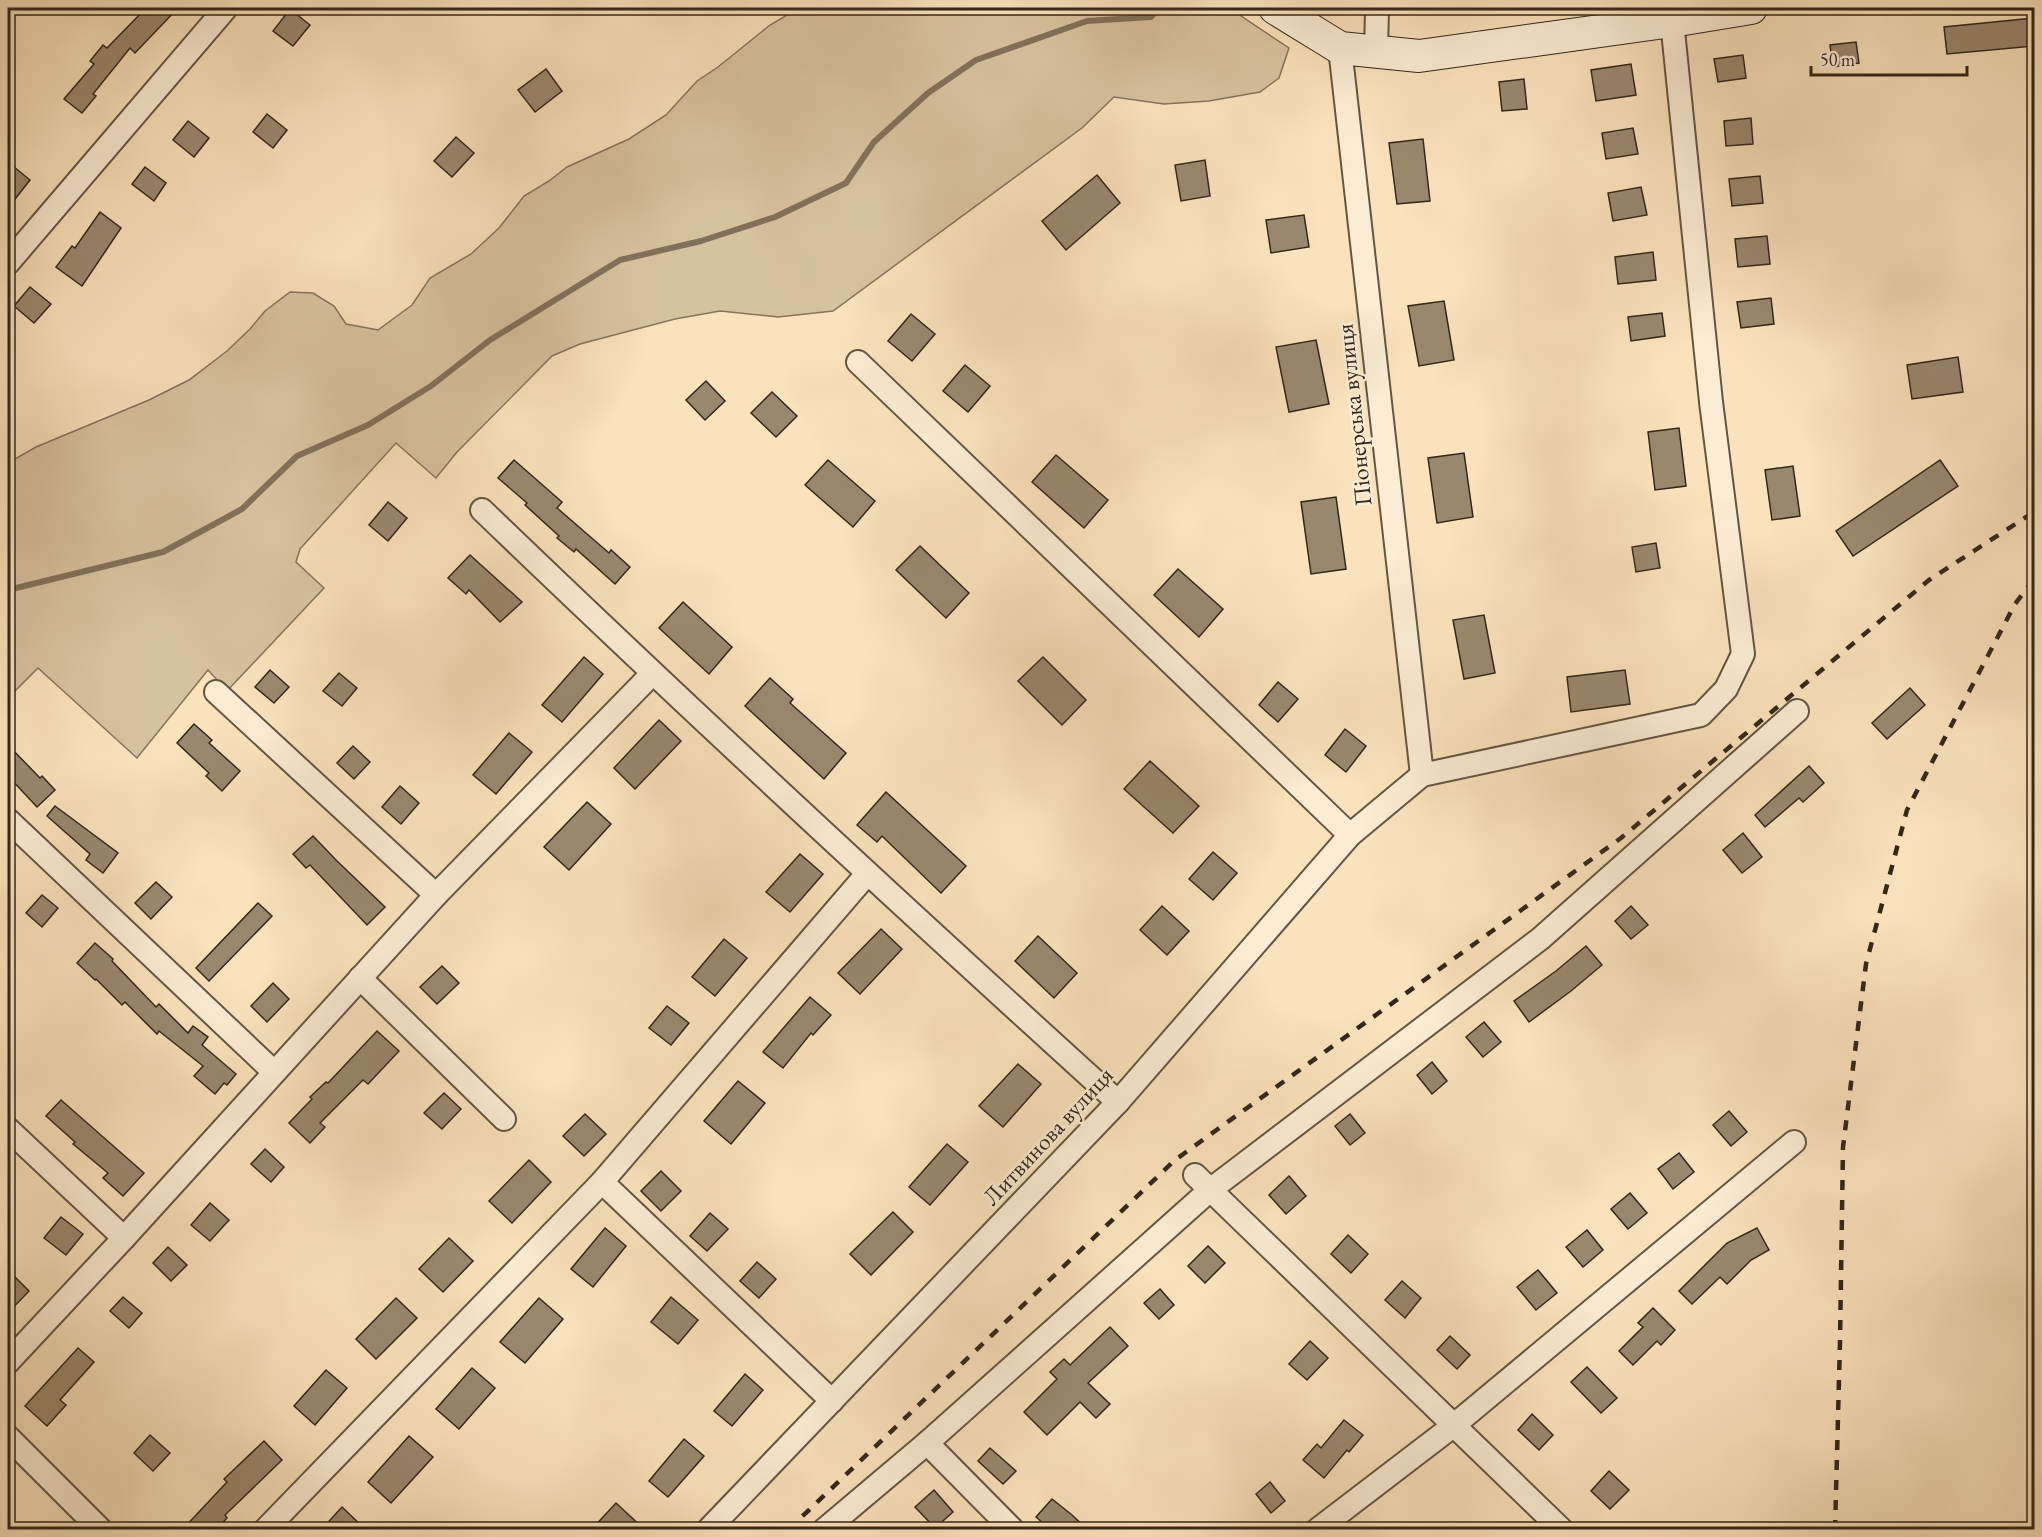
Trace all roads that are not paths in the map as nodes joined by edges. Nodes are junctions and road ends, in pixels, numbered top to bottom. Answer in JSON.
{"nodes":[{"id":1,"x":226,"y":8,"type":"edge"},
{"id":2,"x":1275,"y":8,"type":"edge"},
{"id":3,"x":1377,"y":8,"type":"edge"},
{"id":4,"x":1751,"y":8,"type":"edge"},
{"id":5,"x":1672,"y":21,"type":"junction"},
{"id":6,"x":1340,"y":48,"type":"junction"},
{"id":7,"x":1376,"y":52,"type":"junction"},
{"id":8,"x":8,"y":263,"type":"edge"},
{"id":9,"x":858,"y":362,"type":"dead end"},
{"id":10,"x":482,"y":510,"type":"dead end"},
{"id":11,"x":652,"y":674,"type":"junction"},
{"id":12,"x":216,"y":692,"type":"dead end"},
{"id":13,"x":1797,"y":711,"type":"dead end"},
{"id":14,"x":1422,"y":775,"type":"junction"},
{"id":15,"x":8,"y":820,"type":"edge"},
{"id":16,"x":1350,"y":835,"type":"junction"},
{"id":17,"x":867,"y":874,"type":"junction"},
{"id":18,"x":436,"y":895,"type":"junction"},
{"id":19,"x":360,"y":978,"type":"junction"},
{"id":20,"x":274,"y":1072,"type":"junction"},
{"id":21,"x":1118,"y":1102,"type":"junction"},
{"id":22,"x":504,"y":1119,"type":"dead end"},
{"id":23,"x":8,"y":1129,"type":"edge"},
{"id":24,"x":1794,"y":1142,"type":"dead end"},
{"id":25,"x":602,"y":1182,"type":"junction"},
{"id":26,"x":1203,"y":1183,"type":"junction"},
{"id":27,"x":124,"y":1238,"type":"junction"},
{"id":28,"x":8,"y":1362,"type":"edge"},
{"id":29,"x":832,"y":1401,"type":"junction"},
{"id":30,"x":1453,"y":1426,"type":"junction"},
{"id":31,"x":8,"y":1437,"type":"edge"},
{"id":32,"x":927,"y":1443,"type":"junction"},
{"id":33,"x":101,"y":1530,"type":"edge"},
{"id":34,"x":265,"y":1530,"type":"edge"},
{"id":35,"x":708,"y":1530,"type":"edge"},
{"id":36,"x":824,"y":1530,"type":"edge"},
{"id":37,"x":1013,"y":1530,"type":"edge"},
{"id":38,"x":1317,"y":1530,"type":"edge"},
{"id":39,"x":1562,"y":1530,"type":"edge"}],
"edges":[{"from":1,"to":8,"type":"street"},
{"from":2,"to":6,"type":"main road"},
{"from":3,"to":7,"type":"street"},
{"from":4,"to":5,"type":"main road"},
{"from":5,"to":7,"type":"main road"},
{"from":5,"to":14,"type":"street"},
{"from":6,"to":7,"type":"main road"},
{"from":6,"to":14,"type":"street","name":"Піонерська вулиця"},
{"from":9,"to":16,"type":"street"},
{"from":10,"to":11,"type":"street"},
{"from":11,"to":17,"type":"street"},
{"from":11,"to":18,"type":"street"},
{"from":12,"to":18,"type":"street"},
{"from":13,"to":26,"type":"street"},
{"from":14,"to":16,"type":"street","name":"Литвинова вулиця"},
{"from":15,"to":20,"type":"street"},
{"from":16,"to":21,"type":"street","name":"Литвинова вулиця"},
{"from":17,"to":21,"type":"street"},
{"from":17,"to":25,"type":"street"},
{"from":18,"to":19,"type":"street"},
{"from":19,"to":20,"type":"street"},
{"from":19,"to":22,"type":"street"},
{"from":20,"to":27,"type":"street"},
{"from":21,"to":29,"type":"street","name":"Литвинова вулиця"},
{"from":23,"to":27,"type":"street"},
{"from":24,"to":30,"type":"street"},
{"from":25,"to":29,"type":"street"},
{"from":25,"to":34,"type":"street"},
{"from":26,"to":30,"type":"street"},
{"from":26,"to":32,"type":"street"},
{"from":27,"to":28,"type":"street"},
{"from":29,"to":35,"type":"street","name":"Литвинова вулиця"},
{"from":30,"to":38,"type":"street"},
{"from":30,"to":39,"type":"street"},
{"from":31,"to":33,"type":"street"},
{"from":32,"to":36,"type":"street"},
{"from":32,"to":37,"type":"street"}]}
